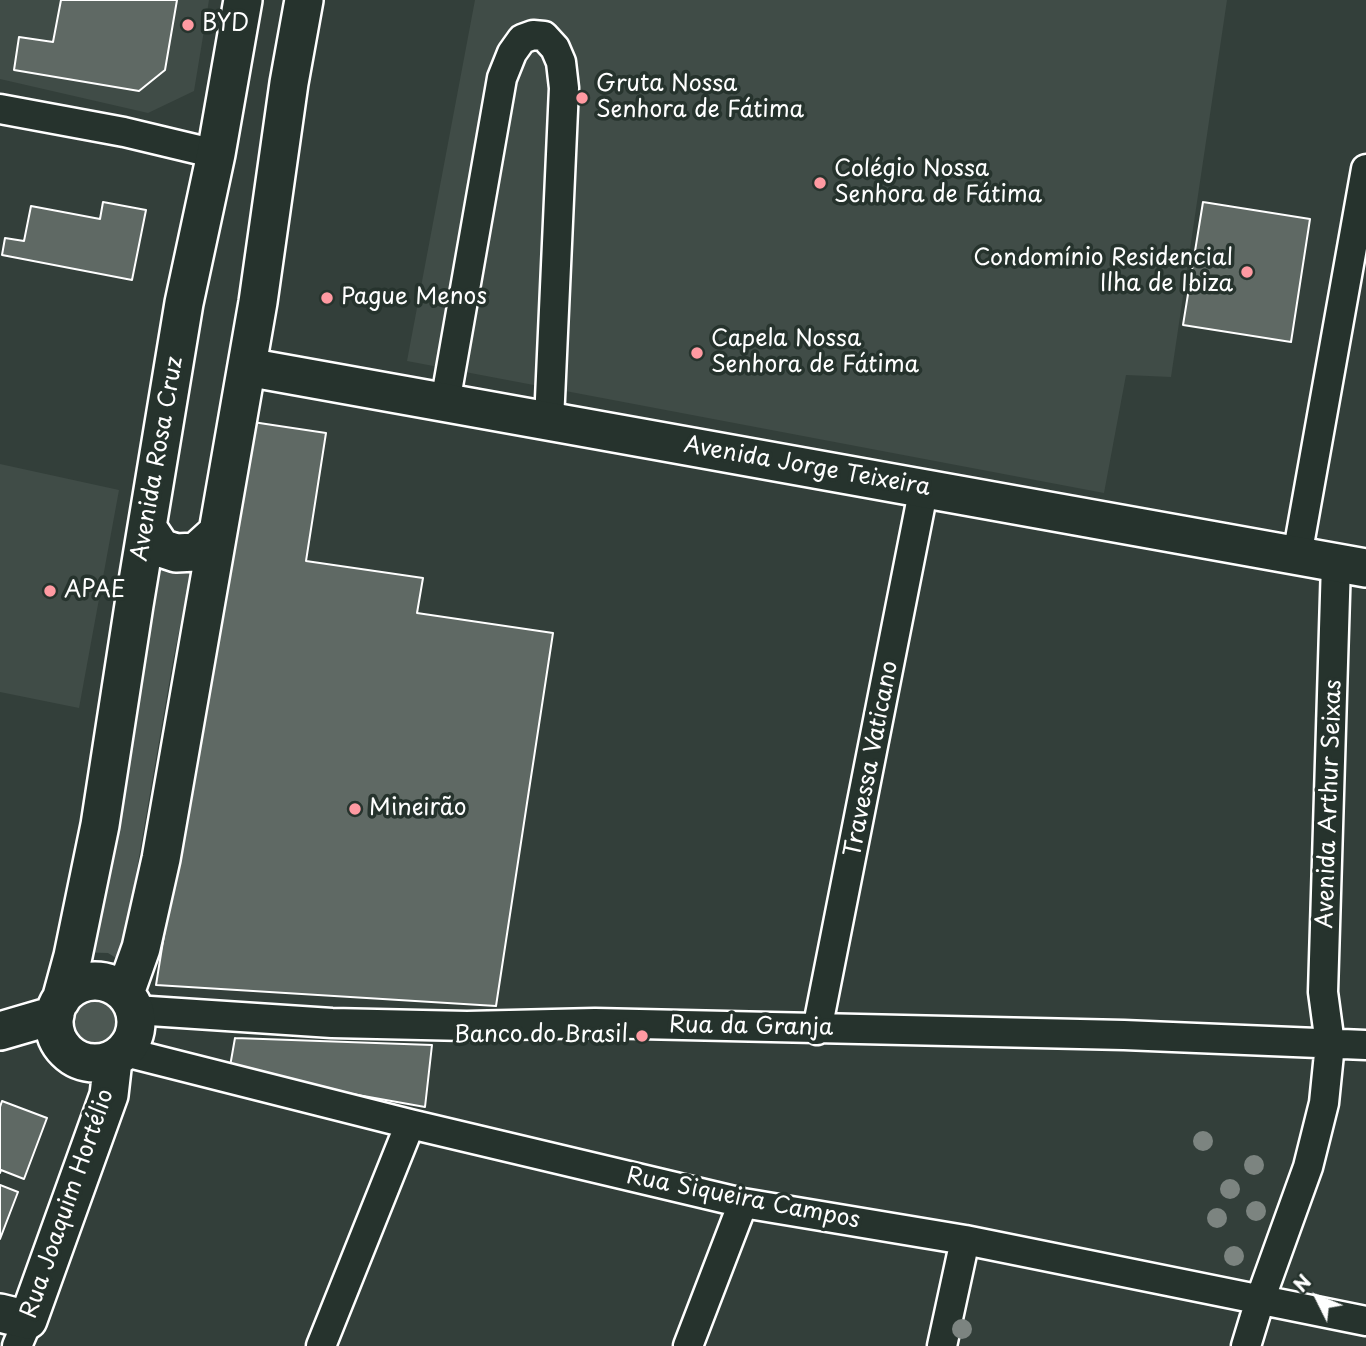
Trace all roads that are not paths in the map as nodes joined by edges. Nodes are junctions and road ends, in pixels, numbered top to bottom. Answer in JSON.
{"nodes":[{"id":1,"x":243,"y":0,"type":"edge"},
{"id":2,"x":304,"y":0,"type":"edge"},
{"id":3,"x":0,"y":109,"type":"edge"},
{"id":4,"x":216,"y":154,"type":"junction"},
{"id":5,"x":1366,"y":169,"type":"edge"},
{"id":6,"x":1358,"y":264,"type":"edge"},
{"id":7,"x":247,"y":367,"type":"junction"},
{"id":8,"x":445,"y":402,"type":"junction"},
{"id":9,"x":549,"y":421,"type":"junction"},
{"id":10,"x":924,"y":487,"type":"junction"},
{"id":11,"x":147,"y":527,"type":"junction"},
{"id":12,"x":217,"y":533,"type":"junction"},
{"id":13,"x":1297,"y":556,"type":"junction"},
{"id":14,"x":1351,"y":565,"type":"edge"},
{"id":15,"x":130,"y":1002,"type":"junction"},
{"id":16,"x":58,"y":1008,"type":"junction"},
{"id":17,"x":817,"y":1030,"type":"junction"},
{"id":18,"x":0,"y":1031,"type":"edge"},
{"id":19,"x":1330,"y":1044,"type":"junction"},
{"id":20,"x":1366,"y":1045,"type":"edge"},
{"id":21,"x":119,"y":1056,"type":"junction"},
{"id":22,"x":410,"y":1124,"type":"junction"},
{"id":23,"x":743,"y":1203,"type":"junction"},
{"id":24,"x":965,"y":1240,"type":"junction"},
{"id":25,"x":1260,"y":1300,"type":"junction"},
{"id":26,"x":1366,"y":1321,"type":"edge"},
{"id":27,"x":15,"y":1326,"type":"edge"},
{"id":28,"x":321,"y":1346,"type":"edge"},
{"id":29,"x":688,"y":1346,"type":"edge"},
{"id":30,"x":942,"y":1346,"type":"edge"},
{"id":31,"x":1246,"y":1346,"type":"edge"}],
"edges":[{"from":1,"to":4,"type":"main road","name":"Avenida Rosa Cruz"},
{"from":2,"to":7,"type":"main road"},
{"from":3,"to":4,"type":"street"},
{"from":4,"to":11,"type":"main road","name":"Avenida Rosa Cruz"},
{"from":5,"to":6,"type":"street"},
{"from":6,"to":13,"type":"street"},
{"from":7,"to":8,"type":"main road","name":"Avenida Jorge Teixeira"},
{"from":7,"to":12,"type":"main road"},
{"from":8,"to":9,"type":"main road","name":"Avenida Jorge Teixeira"},
{"from":8,"to":9,"type":"street"},
{"from":9,"to":10,"type":"main road","name":"Avenida Jorge Teixeira"},
{"from":10,"to":13,"type":"main road","name":"Avenida Jorge Teixeira"},
{"from":10,"to":17,"type":"street","name":"Travessa Vaticano"},
{"from":11,"to":12,"type":"main road"},
{"from":11,"to":16,"type":"main road","name":"Avenida Rosa Cruz"},
{"from":12,"to":15,"type":"main road"},
{"from":13,"to":14,"type":"main road","name":"Avenida Jorge Teixeira"},
{"from":14,"to":19,"type":"street","name":"Avenida Arthur Seixas"},
{"from":15,"to":16,"type":"main road"},
{"from":15,"to":17,"type":"street","name":"Rua da Granja"},
{"from":15,"to":21,"type":"main road"},
{"from":16,"to":18,"type":"main road"},
{"from":16,"to":21,"type":"main road","name":"Avenida Rosa Cruz"},
{"from":17,"to":19,"type":"street","name":"Rua da Granja"},
{"from":19,"to":20,"type":"street","name":"Rua da Granja"},
{"from":19,"to":25,"type":"street","name":"Avenida Arthur Seixas"},
{"from":21,"to":22,"type":"street","name":"Rua Siqueira Campos"},
{"from":21,"to":27,"type":"main road","name":"Rua Joaquim Hortélio"},
{"from":22,"to":23,"type":"street","name":"Rua Siqueira Campos"},
{"from":22,"to":28,"type":"street"},
{"from":23,"to":24,"type":"street","name":"Rua Siqueira Campos"},
{"from":23,"to":29,"type":"street"},
{"from":24,"to":25,"type":"street","name":"Rua Siqueira Campos"},
{"from":24,"to":30,"type":"street"},
{"from":25,"to":26,"type":"street","name":"Rua Siqueira Campos"},
{"from":25,"to":31,"type":"street","name":"Avenida Arthur Seixas"}]}
